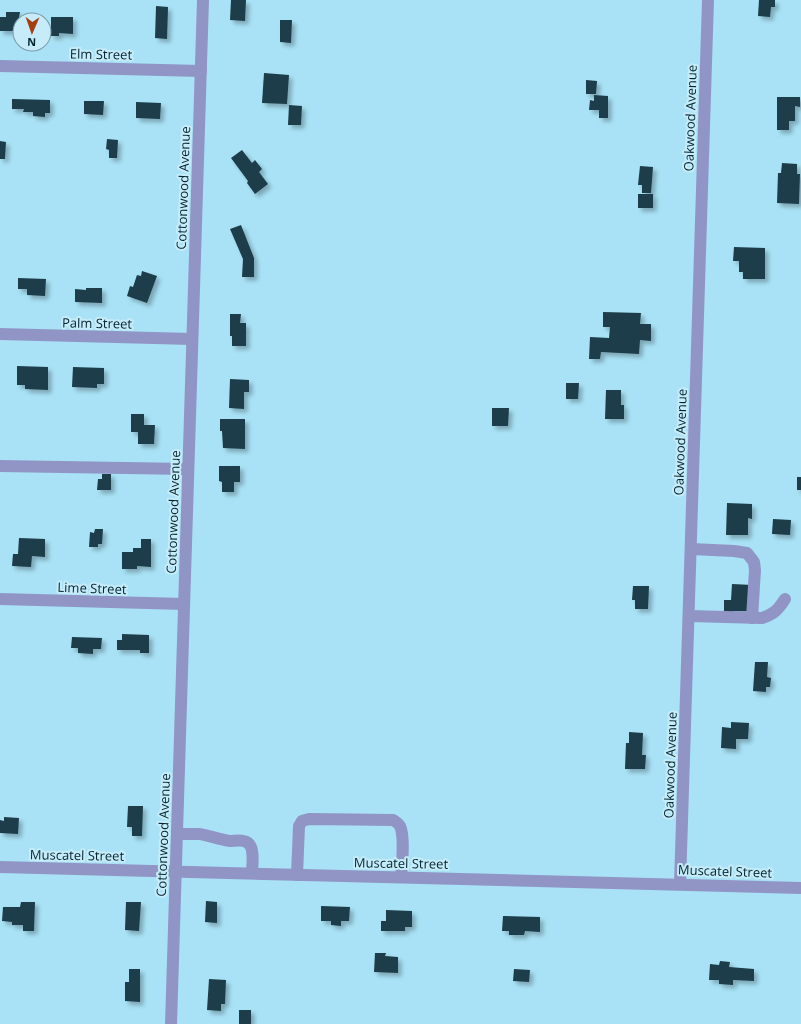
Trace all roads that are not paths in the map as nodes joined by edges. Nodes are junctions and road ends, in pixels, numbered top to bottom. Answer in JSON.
{"nodes":[{"id":1,"x":203,"y":0,"type":"edge"},
{"id":2,"x":708,"y":0,"type":"edge"},
{"id":3,"x":0,"y":66,"type":"edge"},
{"id":4,"x":201,"y":71,"type":"junction"},
{"id":5,"x":0,"y":334,"type":"edge"},
{"id":6,"x":192,"y":339,"type":"junction"},
{"id":7,"x":0,"y":466,"type":"edge"},
{"id":8,"x":188,"y":469,"type":"junction"},
{"id":9,"x":691,"y":549,"type":"junction"},
{"id":10,"x":0,"y":599,"type":"edge"},
{"id":11,"x":785,"y":599,"type":"dead end"},
{"id":12,"x":184,"y":604,"type":"junction"},
{"id":13,"x":689,"y":616,"type":"junction"},
{"id":14,"x":752,"y":618,"type":"junction"},
{"id":15,"x":177,"y":834,"type":"junction"},
{"id":16,"x":0,"y":867,"type":"edge"},
{"id":17,"x":176,"y":871,"type":"junction"},
{"id":18,"x":252,"y":873,"type":"junction"},
{"id":19,"x":297,"y":874,"type":"junction"},
{"id":20,"x":401,"y":877,"type":"junction"},
{"id":21,"x":680,"y":884,"type":"junction"},
{"id":22,"x":801,"y":888,"type":"edge"},
{"id":23,"x":171,"y":1024,"type":"edge"}],
"edges":[{"from":1,"to":4,"type":"street","name":"Cottonwood Avenue"},
{"from":2,"to":9,"type":"street","name":"Oakwood Avenue"},
{"from":3,"to":4,"type":"street","name":"Elm Street"},
{"from":4,"to":6,"type":"street","name":"Cottonwood Avenue"},
{"from":5,"to":6,"type":"street","name":"Palm Street"},
{"from":6,"to":8,"type":"street","name":"Cottonwood Avenue"},
{"from":7,"to":8,"type":"street"},
{"from":8,"to":12,"type":"street","name":"Cottonwood Avenue"},
{"from":9,"to":13,"type":"street","name":"Oakwood Avenue"},
{"from":9,"to":14,"type":"street"},
{"from":10,"to":12,"type":"street","name":"Lime Street"},
{"from":11,"to":14,"type":"street"},
{"from":12,"to":15,"type":"street","name":"Cottonwood Avenue"},
{"from":13,"to":14,"type":"street"},
{"from":13,"to":21,"type":"street","name":"Oakwood Avenue"},
{"from":15,"to":17,"type":"street","name":"Cottonwood Avenue"},
{"from":15,"to":18,"type":"street"},
{"from":16,"to":17,"type":"street","name":"Muscatel Street"},
{"from":17,"to":18,"type":"street","name":"Muscatel Street"},
{"from":17,"to":23,"type":"street","name":"Cottonwood Avenue"},
{"from":18,"to":19,"type":"street","name":"Muscatel Street"},
{"from":19,"to":20,"type":"street","name":"Muscatel Street"},
{"from":19,"to":20,"type":"street"},
{"from":20,"to":21,"type":"street","name":"Muscatel Street"},
{"from":21,"to":22,"type":"street","name":"Muscatel Street"}]}
